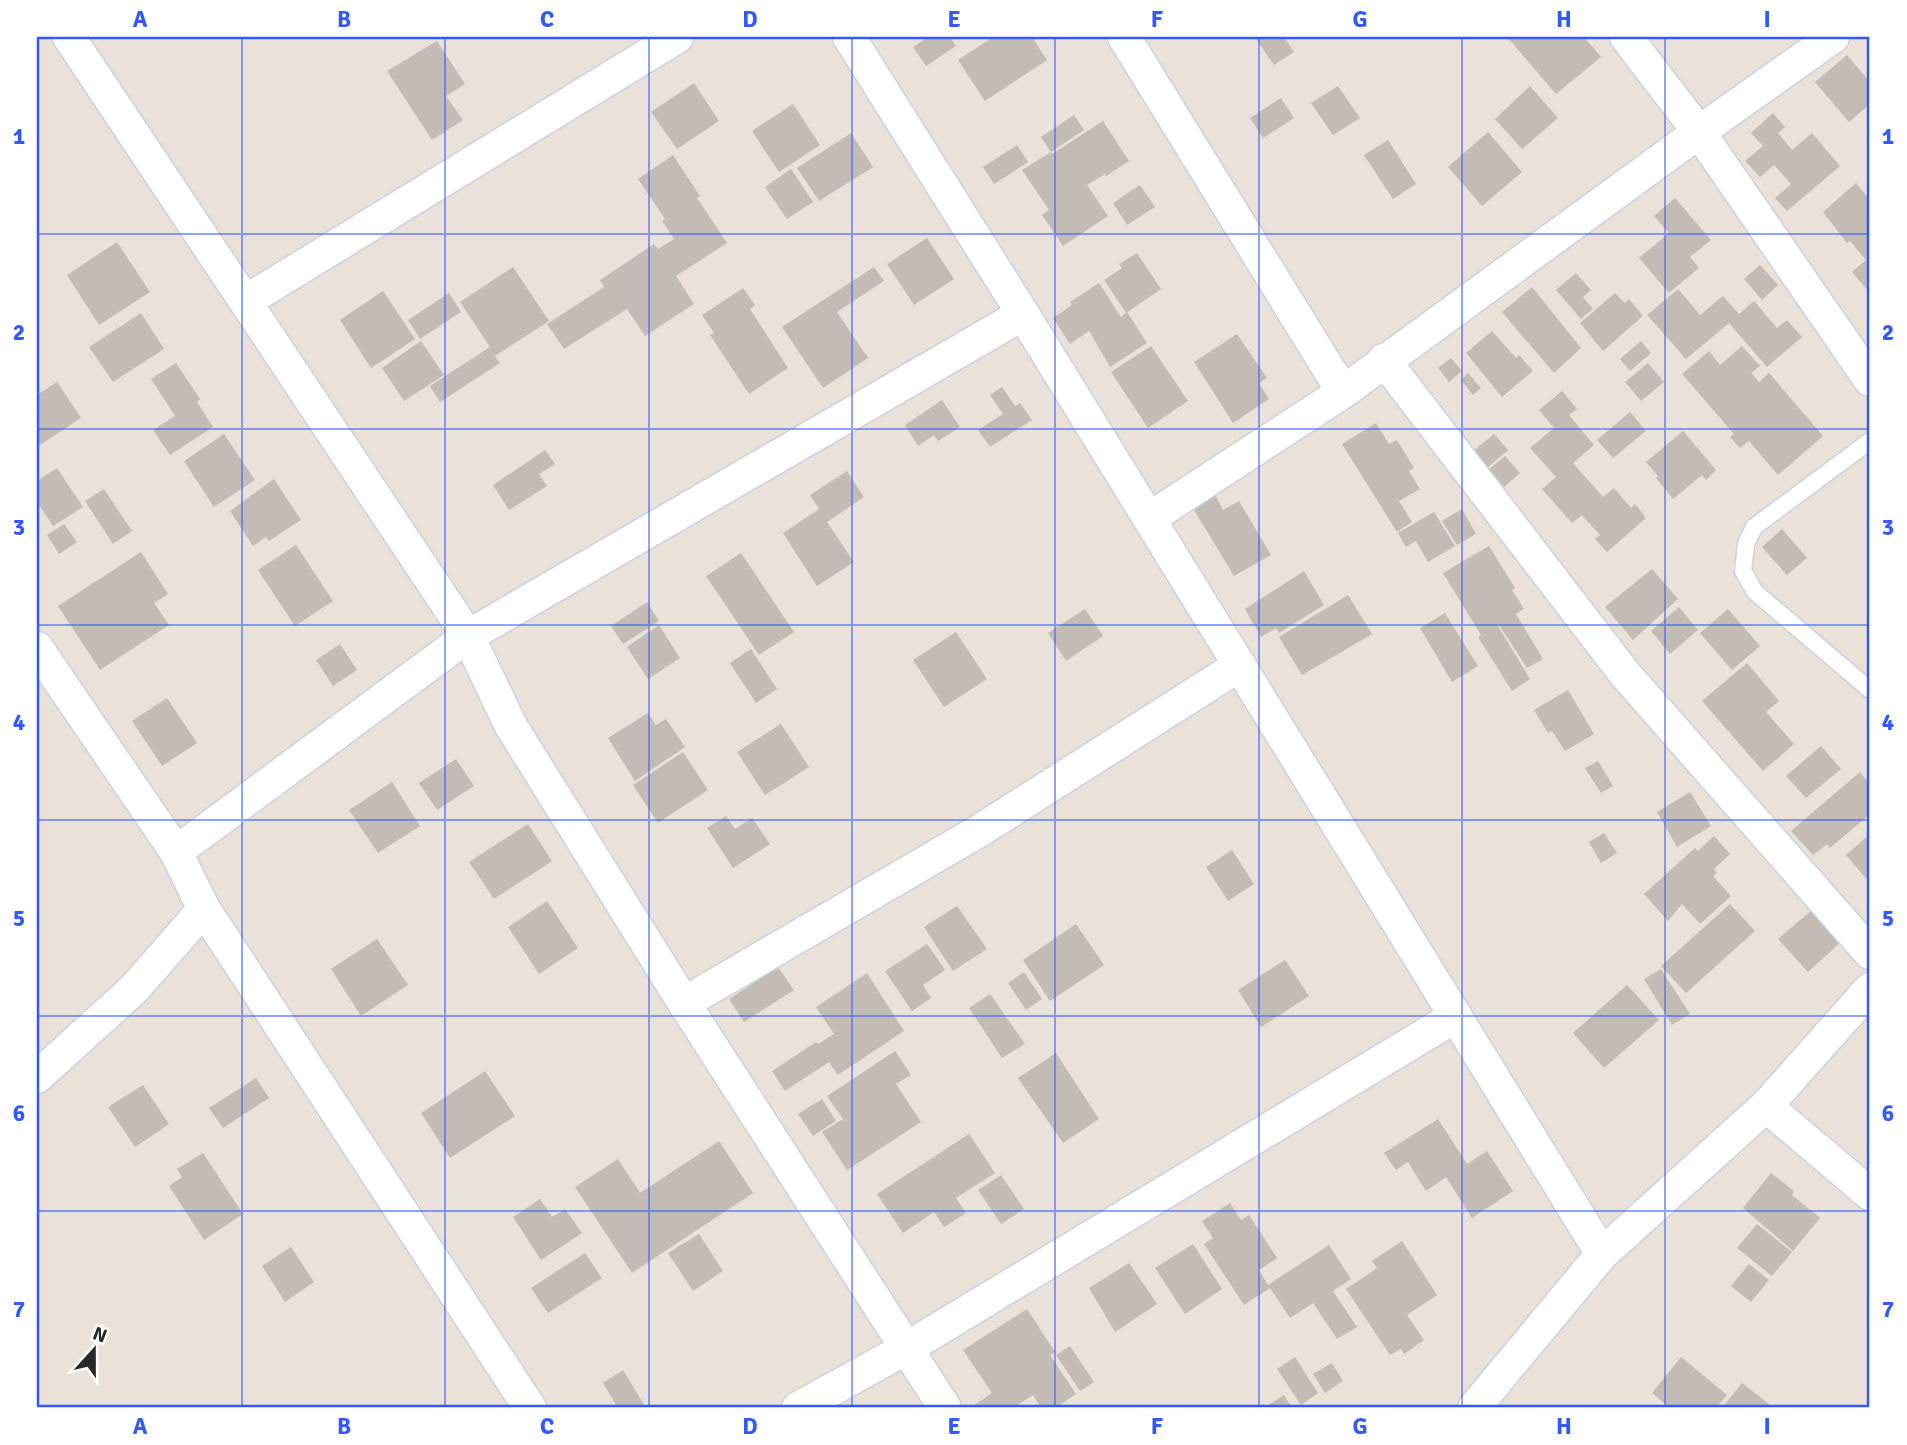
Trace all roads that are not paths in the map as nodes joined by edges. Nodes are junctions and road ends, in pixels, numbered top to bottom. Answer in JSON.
{"nodes":[{"id":1,"x":69,"y":37,"type":"edge"},
{"id":2,"x":677,"y":37,"type":"edge"},
{"id":3,"x":849,"y":37,"type":"edge"},
{"id":4,"x":1124,"y":37,"type":"edge"},
{"id":5,"x":1626,"y":37,"type":"edge"},
{"id":6,"x":1833,"y":37,"type":"edge"},
{"id":7,"x":1699,"y":132,"type":"junction"},
{"id":8,"x":246,"y":301,"type":"junction"},
{"id":9,"x":1023,"y":314,"type":"junction"},
{"id":10,"x":1384,"y":360,"type":"junction"},
{"id":11,"x":1870,"y":380,"type":"edge"},
{"id":12,"x":1343,"y":392,"type":"junction"},
{"id":13,"x":1870,"y":441,"type":"edge"},
{"id":14,"x":1150,"y":518,"type":"junction"},
{"id":15,"x":468,"y":636,"type":"junction"},
{"id":16,"x":37,"y":648,"type":"edge"},
{"id":17,"x":1240,"y":665,"type":"junction"},
{"id":18,"x":1870,"y":691,"type":"edge"},
{"id":19,"x":176,"y":852,"type":"junction"},
{"id":20,"x":204,"y":909,"type":"junction"},
{"id":21,"x":1870,"y":953,"type":"edge"},
{"id":22,"x":1870,"y":989,"type":"edge"},
{"id":23,"x":684,"y":1003,"type":"junction"},
{"id":24,"x":1456,"y":1016,"type":"junction"},
{"id":25,"x":37,"y":1077,"type":"edge"},
{"id":26,"x":1766,"y":1106,"type":"junction"},
{"id":27,"x":1870,"y":1194,"type":"edge"},
{"id":28,"x":1602,"y":1254,"type":"junction"},
{"id":29,"x":907,"y":1348,"type":"junction"},
{"id":30,"x":530,"y":1408,"type":"edge"},
{"id":31,"x":798,"y":1408,"type":"edge"},
{"id":32,"x":945,"y":1408,"type":"edge"},
{"id":33,"x":1474,"y":1408,"type":"edge"}],
"edges":[{"from":1,"to":8,"type":"street"},
{"from":2,"to":8,"type":"street"},
{"from":3,"to":9,"type":"street"},
{"from":4,"to":12,"type":"street"},
{"from":5,"to":7,"type":"street"},
{"from":6,"to":7,"type":"street"},
{"from":7,"to":10,"type":"street"},
{"from":7,"to":11,"type":"street"},
{"from":8,"to":15,"type":"street"},
{"from":9,"to":14,"type":"street"},
{"from":9,"to":15,"type":"street"},
{"from":10,"to":12,"type":"street"},
{"from":10,"to":21,"type":"street"},
{"from":12,"to":14,"type":"street"},
{"from":13,"to":18,"type":"lane"},
{"from":14,"to":17,"type":"street"},
{"from":15,"to":19,"type":"street"},
{"from":15,"to":23,"type":"street"},
{"from":16,"to":19,"type":"street"},
{"from":17,"to":23,"type":"street"},
{"from":17,"to":24,"type":"street"},
{"from":19,"to":20,"type":"street"},
{"from":20,"to":25,"type":"street"},
{"from":20,"to":30,"type":"street"},
{"from":22,"to":26,"type":"street"},
{"from":23,"to":29,"type":"street"},
{"from":24,"to":28,"type":"street"},
{"from":24,"to":29,"type":"street"},
{"from":26,"to":27,"type":"street"},
{"from":26,"to":28,"type":"street"},
{"from":28,"to":33,"type":"street"},
{"from":29,"to":31,"type":"street"},
{"from":29,"to":32,"type":"street"}]}
